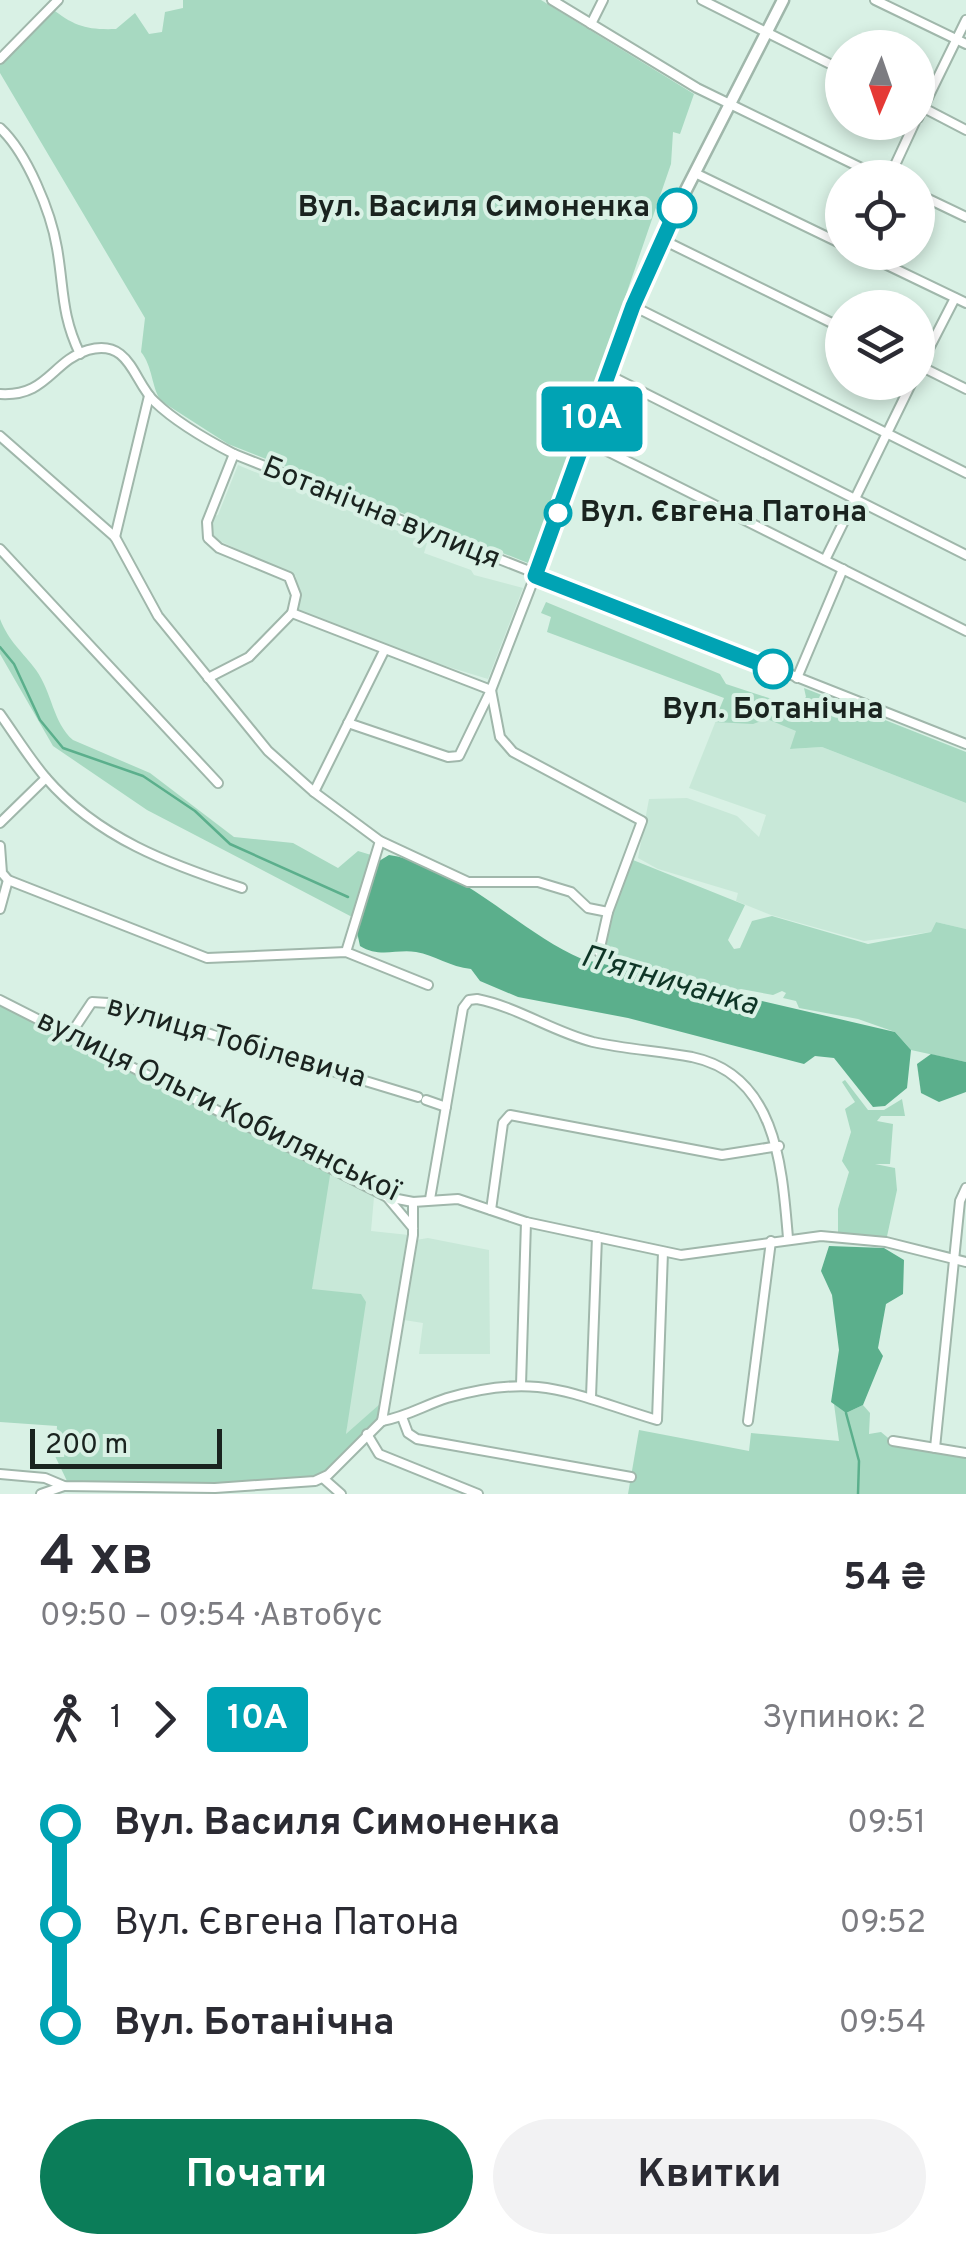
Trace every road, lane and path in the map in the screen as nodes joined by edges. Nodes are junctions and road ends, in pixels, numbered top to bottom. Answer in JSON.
{"nodes":[{"id":1,"x":58,"y":0,"type":"edge"},
{"id":2,"x":552,"y":0,"type":"edge"},
{"id":3,"x":603,"y":0,"type":"edge"},
{"id":4,"x":702,"y":0,"type":"edge"},
{"id":5,"x":782,"y":0,"type":"edge"},
{"id":6,"x":876,"y":0,"type":"edge"},
{"id":7,"x":966,"y":20,"type":"edge"},
{"id":8,"x":591,"y":24,"type":"junction"},
{"id":9,"x":766,"y":34,"type":"junction"},
{"id":10,"x":956,"y":39,"type":"junction"},
{"id":11,"x":966,"y":44,"type":"edge"},
{"id":12,"x":0,"y":60,"type":"edge"},
{"id":13,"x":825,"y":62,"type":"edge"},
{"id":14,"x":935,"y":78,"type":"edge"},
{"id":15,"x":731,"y":103,"type":"junction"},
{"id":16,"x":935,"y":114,"type":"edge"},
{"id":17,"x":0,"y":128,"type":"edge"},
{"id":18,"x":966,"y":130,"type":"edge"},
{"id":19,"x":848,"y":160,"type":"edge"},
{"id":20,"x":695,"y":173,"type":"junction"},
{"id":21,"x":935,"y":202,"type":"edge"},
{"id":22,"x":966,"y":218,"type":"edge"},
{"id":23,"x":825,"y":236,"type":"edge"},
{"id":24,"x":661,"y":239,"type":"junction"},
{"id":25,"x":897,"y":270,"type":"edge"},
{"id":26,"x":954,"y":298,"type":"junction"},
{"id":27,"x":966,"y":304,"type":"edge"},
{"id":28,"x":633,"y":306,"type":"junction"},
{"id":29,"x":825,"y":320,"type":"edge"},
{"id":30,"x":935,"y":334,"type":"edge"},
{"id":31,"x":80,"y":354,"type":"junction"},
{"id":32,"x":935,"y":374,"type":"edge"},
{"id":33,"x":609,"y":375,"type":"junction"},
{"id":34,"x":966,"y":388,"type":"edge"},
{"id":35,"x":0,"y":394,"type":"edge"},
{"id":36,"x":149,"y":396,"type":"junction"},
{"id":37,"x":903,"y":400,"type":"edge"},
{"id":38,"x":887,"y":434,"type":"junction"},
{"id":39,"x":0,"y":436,"type":"edge"},
{"id":40,"x":585,"y":440,"type":"junction"},
{"id":41,"x":234,"y":454,"type":"junction"},
{"id":42,"x":966,"y":473,"type":"edge"},
{"id":43,"x":855,"y":498,"type":"junction"},
{"id":44,"x":115,"y":538,"type":"junction"},
{"id":45,"x":0,"y":549,"type":"edge"},
{"id":46,"x":966,"y":555,"type":"edge"},
{"id":47,"x":824,"y":560,"type":"junction"},
{"id":48,"x":843,"y":570,"type":"junction"},
{"id":49,"x":535,"y":576,"type":"junction"},
{"id":50,"x":292,"y":613,"type":"junction"},
{"id":51,"x":966,"y":631,"type":"edge"},
{"id":52,"x":384,"y":651,"type":"junction"},
{"id":53,"x":208,"y":678,"type":"junction"},
{"id":54,"x":797,"y":678,"type":"junction"},
{"id":55,"x":491,"y":690,"type":"junction"},
{"id":56,"x":0,"y":714,"type":"edge"},
{"id":57,"x":348,"y":724,"type":"junction"},
{"id":58,"x":966,"y":744,"type":"edge"},
{"id":59,"x":46,"y":778,"type":"junction"},
{"id":60,"x":218,"y":783,"type":"dead end"},
{"id":61,"x":314,"y":792,"type":"junction"},
{"id":62,"x":0,"y":823,"type":"edge"},
{"id":63,"x":380,"y":841,"type":"junction"},
{"id":64,"x":0,"y":846,"type":"edge"},
{"id":65,"x":8,"y":880,"type":"junction"},
{"id":66,"x":242,"y":888,"type":"dead end"},
{"id":67,"x":0,"y":909,"type":"edge"},
{"id":68,"x":608,"y":912,"type":"junction"},
{"id":69,"x":346,"y":952,"type":"junction"},
{"id":70,"x":599,"y":952,"type":"dead end"},
{"id":71,"x":428,"y":985,"type":"dead end"},
{"id":72,"x":0,"y":1000,"type":"edge"},
{"id":73,"x":70,"y":1036,"type":"junction"},
{"id":74,"x":446,"y":1106,"type":"junction"},
{"id":75,"x":779,"y":1146,"type":"junction"},
{"id":76,"x":966,"y":1188,"type":"edge"},
{"id":77,"x":387,"y":1198,"type":"junction"},
{"id":78,"x":430,"y":1199,"type":"junction"},
{"id":79,"x":412,"y":1202,"type":"junction"},
{"id":80,"x":491,"y":1210,"type":"junction"},
{"id":81,"x":526,"y":1222,"type":"junction"},
{"id":82,"x":413,"y":1228,"type":"junction"},
{"id":83,"x":597,"y":1237,"type":"junction"},
{"id":84,"x":788,"y":1238,"type":"junction"},
{"id":85,"x":770,"y":1241,"type":"junction"},
{"id":86,"x":663,"y":1252,"type":"junction"},
{"id":87,"x":954,"y":1260,"type":"junction"},
{"id":88,"x":966,"y":1262,"type":"edge"},
{"id":89,"x":521,"y":1384,"type":"junction"},
{"id":90,"x":591,"y":1397,"type":"junction"},
{"id":91,"x":402,"y":1418,"type":"junction"},
{"id":92,"x":382,"y":1420,"type":"junction"},
{"id":93,"x":748,"y":1421,"type":"dead end"},
{"id":94,"x":366,"y":1434,"type":"junction"},
{"id":95,"x":893,"y":1442,"type":"dead end"},
{"id":96,"x":935,"y":1448,"type":"junction"},
{"id":97,"x":966,"y":1453,"type":"edge"},
{"id":98,"x":0,"y":1474,"type":"edge"},
{"id":99,"x":631,"y":1477,"type":"dead end"},
{"id":100,"x":324,"y":1479,"type":"junction"},
{"id":101,"x":65,"y":1490,"type":"edge"},
{"id":102,"x":137,"y":1490,"type":"edge"},
{"id":103,"x":214,"y":1491,"type":"edge"},
{"id":104,"x":41,"y":1494,"type":"edge"},
{"id":105,"x":342,"y":1494,"type":"edge"},
{"id":106,"x":478,"y":1494,"type":"edge"}],
"edges":[{"from":1,"to":12,"type":"street"},
{"from":2,"to":8,"type":"street"},
{"from":3,"to":8,"type":"street"},
{"from":4,"to":9,"type":"street"},
{"from":5,"to":9,"type":"street"},
{"from":6,"to":10,"type":"street"},
{"from":7,"to":10,"type":"street"},
{"from":8,"to":15,"type":"street"},
{"from":9,"to":13,"type":"street"},
{"from":9,"to":15,"type":"street"},
{"from":10,"to":11,"type":"street"},
{"from":10,"to":14,"type":"street"},
{"from":15,"to":19,"type":"street"},
{"from":15,"to":20,"type":"street"},
{"from":16,"to":18,"type":"street"},
{"from":17,"to":31,"type":"street"},
{"from":20,"to":23,"type":"street"},
{"from":20,"to":24,"type":"street"},
{"from":21,"to":22,"type":"street"},
{"from":24,"to":28,"type":"street"},
{"from":24,"to":29,"type":"street"},
{"from":25,"to":26,"type":"street"},
{"from":26,"to":27,"type":"street"},
{"from":26,"to":30,"type":"street"},
{"from":28,"to":33,"type":"street"},
{"from":28,"to":38,"type":"street"},
{"from":31,"to":35,"type":"street"},
{"from":31,"to":36,"type":"street","name":"Ботанічна вулиця"},
{"from":32,"to":34,"type":"street"},
{"from":33,"to":40,"type":"street"},
{"from":33,"to":43,"type":"street"},
{"from":36,"to":41,"type":"street","name":"Ботанічна вулиця"},
{"from":36,"to":44,"type":"street"},
{"from":37,"to":38,"type":"street"},
{"from":38,"to":42,"type":"street"},
{"from":38,"to":43,"type":"street"},
{"from":39,"to":44,"type":"street"},
{"from":40,"to":47,"type":"street"},
{"from":40,"to":49,"type":"street"},
{"from":41,"to":49,"type":"street","name":"Ботанічна вулиця"},
{"from":41,"to":50,"type":"street"},
{"from":43,"to":46,"type":"street"},
{"from":43,"to":47,"type":"street"},
{"from":44,"to":53,"type":"street"},
{"from":45,"to":60,"type":"street"},
{"from":47,"to":48,"type":"street"},
{"from":48,"to":51,"type":"street"},
{"from":48,"to":54,"type":"street"},
{"from":49,"to":54,"type":"street","name":"Ботанічна вулиця"},
{"from":49,"to":55,"type":"street"},
{"from":50,"to":52,"type":"street"},
{"from":50,"to":53,"type":"street"},
{"from":52,"to":55,"type":"street"},
{"from":52,"to":57,"type":"street"},
{"from":53,"to":61,"type":"street"},
{"from":54,"to":58,"type":"street","name":"Ботанічна вулиця"},
{"from":55,"to":57,"type":"street"},
{"from":55,"to":68,"type":"street"},
{"from":56,"to":59,"type":"street"},
{"from":57,"to":61,"type":"street"},
{"from":59,"to":62,"type":"street"},
{"from":59,"to":66,"type":"street"},
{"from":61,"to":63,"type":"street"},
{"from":63,"to":68,"type":"street"},
{"from":63,"to":69,"type":"street"},
{"from":64,"to":65,"type":"street"},
{"from":65,"to":67,"type":"street"},
{"from":65,"to":69,"type":"street"},
{"from":68,"to":70,"type":"street"},
{"from":69,"to":71,"type":"street"},
{"from":72,"to":73,"type":"street","name":"вулиця Ольги Кобилянської"},
{"from":73,"to":74,"type":"street","name":"вулиця Тобілевича"},
{"from":73,"to":77,"type":"street","name":"вулиця Ольги Кобилянської"},
{"from":74,"to":75,"type":"street"},
{"from":74,"to":78,"type":"street"},
{"from":75,"to":80,"type":"street"},
{"from":75,"to":84,"type":"street"},
{"from":76,"to":87,"type":"street"},
{"from":77,"to":79,"type":"street","name":"вулиця Ольги Кобилянської"},
{"from":77,"to":82,"type":"street"},
{"from":78,"to":79,"type":"street","name":"вулиця Ольги Кобилянської"},
{"from":78,"to":80,"type":"street","name":"вулиця Ольги Кобилянської"},
{"from":79,"to":82,"type":"street"},
{"from":80,"to":81,"type":"street","name":"вулиця Ольги Кобилянської"},
{"from":81,"to":83,"type":"street","name":"вулиця Ольги Кобилянської"},
{"from":81,"to":89,"type":"street"},
{"from":82,"to":92,"type":"street"},
{"from":83,"to":86,"type":"street","name":"вулиця Ольги Кобилянської"},
{"from":83,"to":90,"type":"street"},
{"from":84,"to":85,"type":"street","name":"вулиця Ольги Кобилянської"},
{"from":84,"to":87,"type":"street","name":"вулиця Ольги Кобилянської"},
{"from":85,"to":86,"type":"street","name":"вулиця Ольги Кобилянської"},
{"from":85,"to":93,"type":"street"},
{"from":86,"to":90,"type":"street"},
{"from":87,"to":88,"type":"street","name":"вулиця Ольги Кобилянської"},
{"from":87,"to":96,"type":"street"},
{"from":89,"to":90,"type":"street"},
{"from":89,"to":91,"type":"street"},
{"from":91,"to":92,"type":"street"},
{"from":91,"to":99,"type":"street"},
{"from":92,"to":94,"type":"street"},
{"from":94,"to":100,"type":"street"},
{"from":94,"to":106,"type":"street"},
{"from":95,"to":96,"type":"street"},
{"from":96,"to":97,"type":"street"},
{"from":98,"to":101,"type":"street"},
{"from":100,"to":103,"type":"street"},
{"from":100,"to":105,"type":"street"},
{"from":101,"to":102,"type":"street"},
{"from":101,"to":104,"type":"street"},
{"from":102,"to":103,"type":"street"}]}
